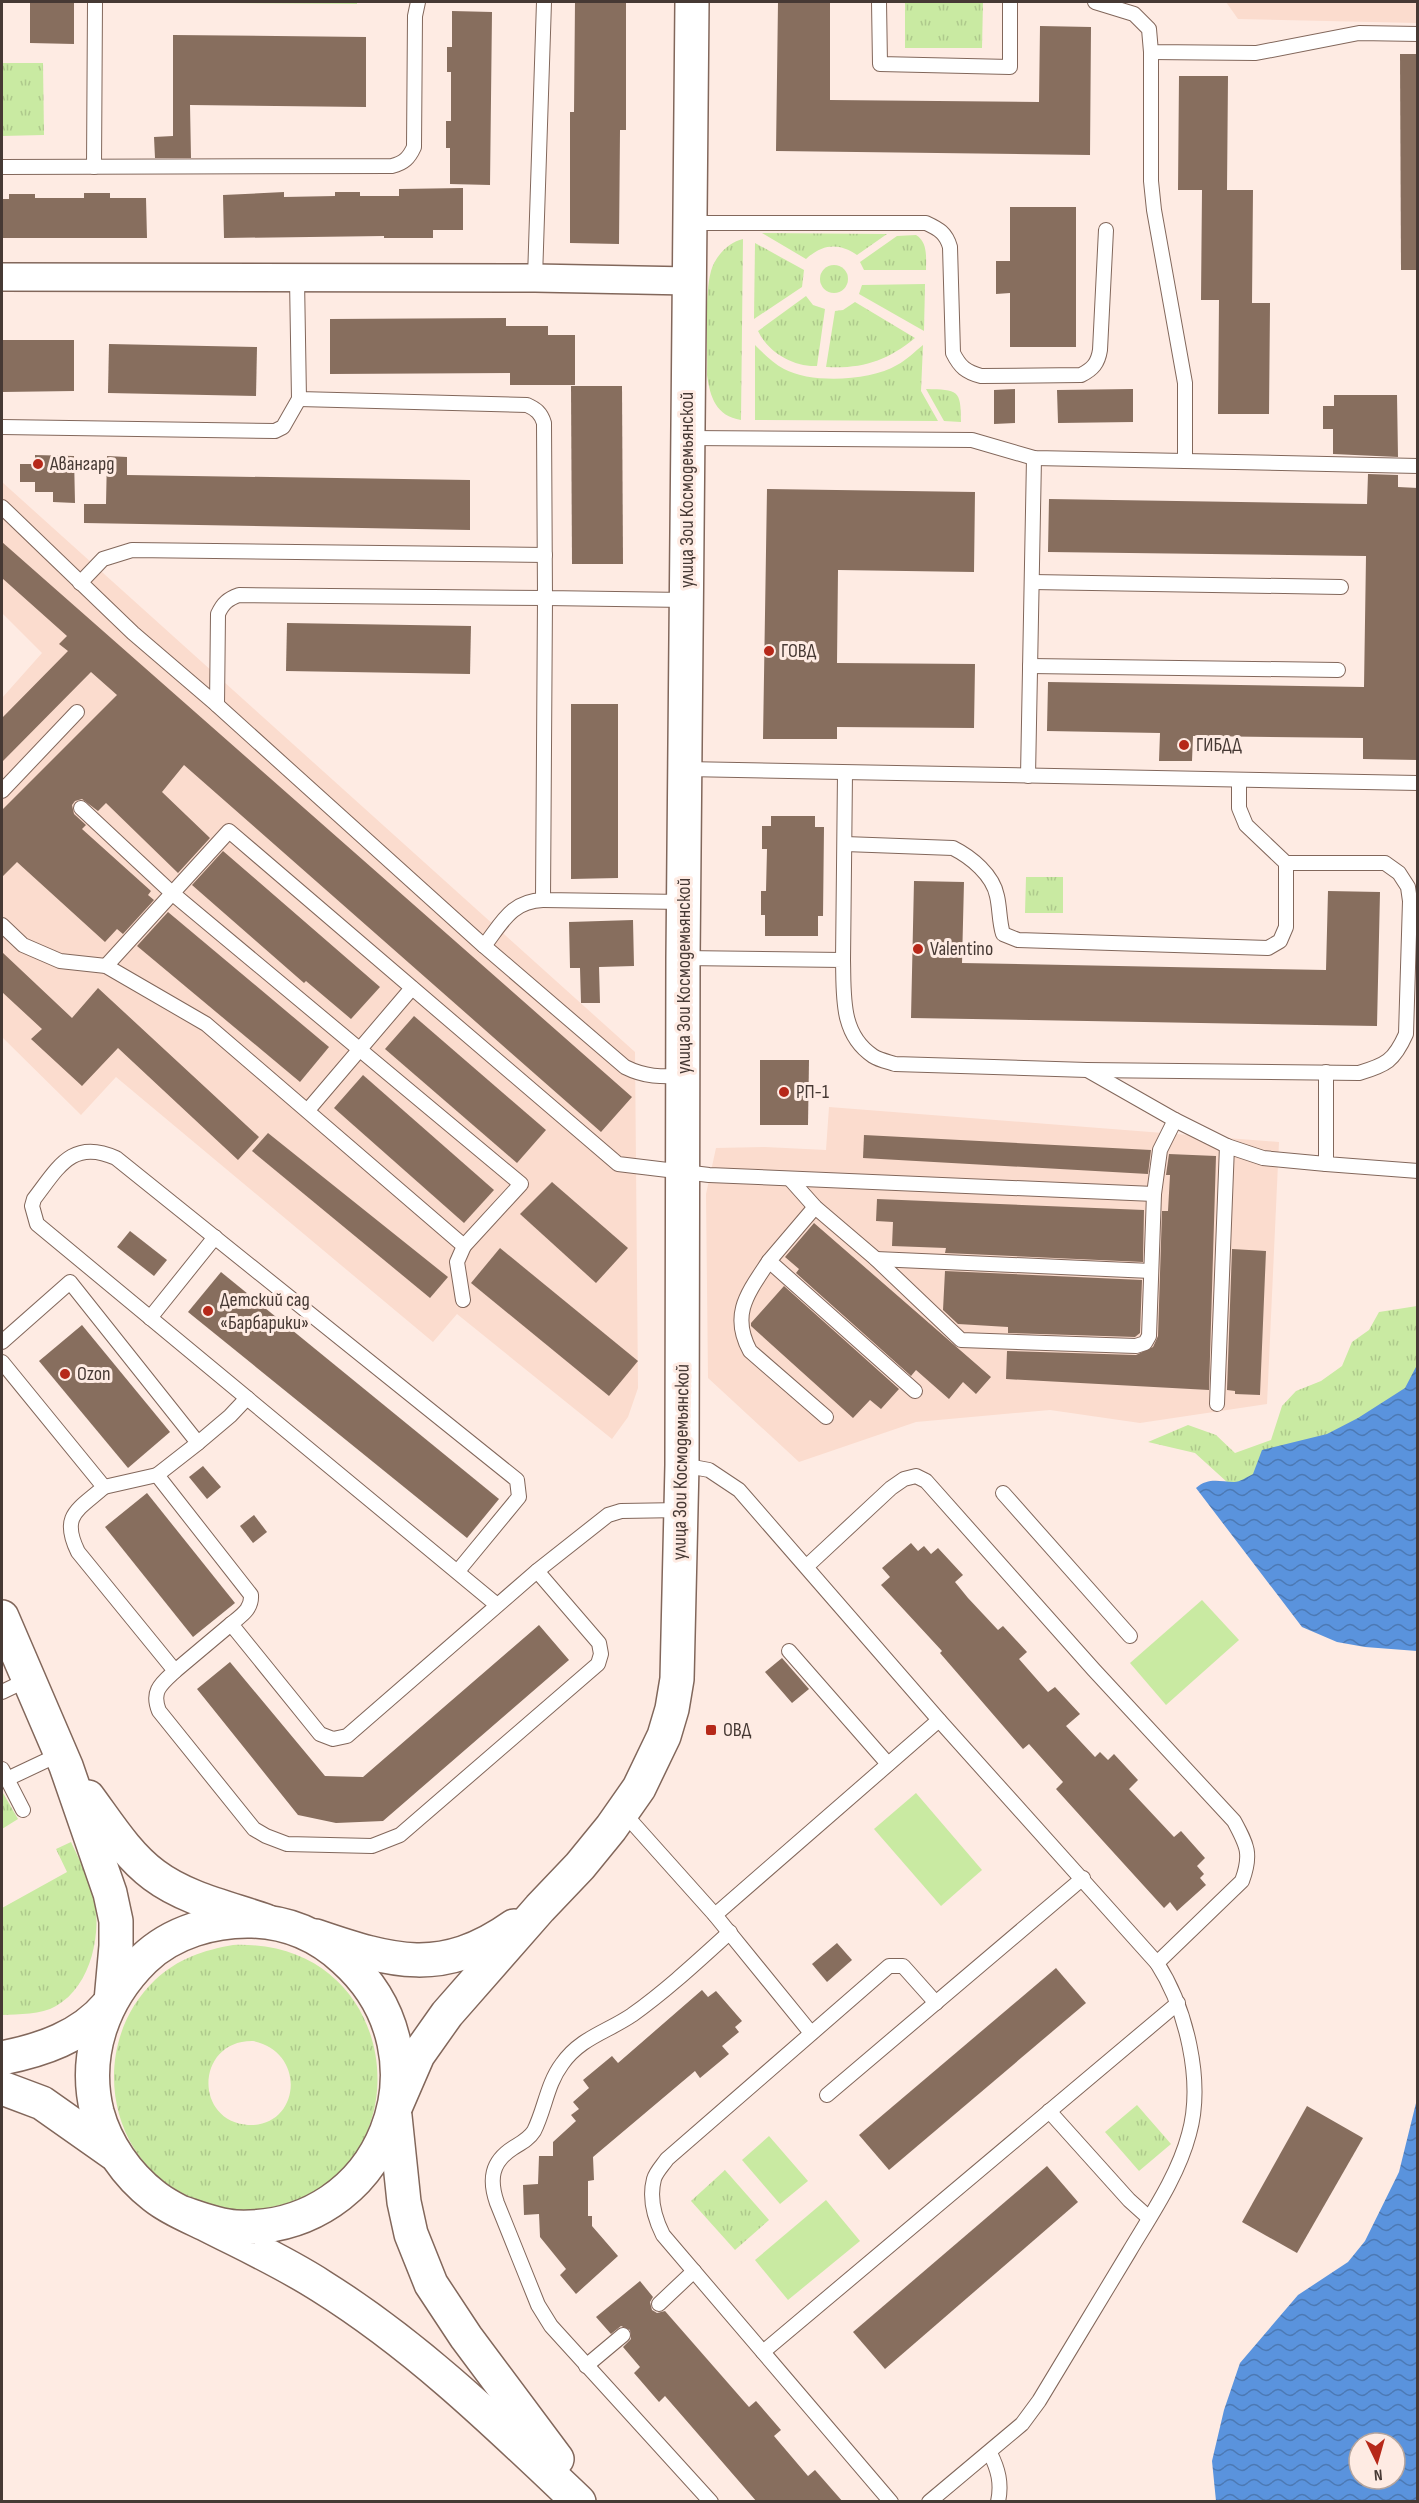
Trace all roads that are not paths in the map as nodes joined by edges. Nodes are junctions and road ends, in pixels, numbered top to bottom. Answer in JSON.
{"nodes":[{"id":1,"x":95,"y":2,"type":"edge"},
{"id":2,"x":418,"y":2,"type":"edge"},
{"id":3,"x":544,"y":2,"type":"edge"},
{"id":4,"x":692,"y":2,"type":"edge"},
{"id":5,"x":879,"y":2,"type":"edge"},
{"id":6,"x":1010,"y":2,"type":"edge"},
{"id":7,"x":1095,"y":2,"type":"edge"},
{"id":8,"x":1418,"y":34,"type":"edge"},
{"id":9,"x":1151,"y":52,"type":"junction"},
{"id":10,"x":2,"y":167,"type":"edge"},
{"id":11,"x":94,"y":167,"type":"junction"},
{"id":12,"x":690,"y":223,"type":"junction"},
{"id":13,"x":1106,"y":230,"type":"dead end"},
{"id":14,"x":2,"y":277,"type":"edge"},
{"id":15,"x":535,"y":278,"type":"junction"},
{"id":16,"x":297,"y":279,"type":"junction"},
{"id":17,"x":689,"y":280,"type":"junction"},
{"id":18,"x":299,"y":399,"type":"junction"},
{"id":19,"x":2,"y":427,"type":"edge"},
{"id":20,"x":688,"y":438,"type":"junction"},
{"id":21,"x":1034,"y":458,"type":"junction"},
{"id":22,"x":1185,"y":461,"type":"junction"},
{"id":23,"x":1418,"y":466,"type":"edge"},
{"id":24,"x":2,"y":507,"type":"edge"},
{"id":25,"x":545,"y":555,"type":"junction"},
{"id":26,"x":1032,"y":582,"type":"junction"},
{"id":27,"x":80,"y":583,"type":"junction"},
{"id":28,"x":1341,"y":587,"type":"dead end"},
{"id":29,"x":544,"y":598,"type":"junction"},
{"id":30,"x":686,"y":600,"type":"junction"},
{"id":31,"x":1030,"y":666,"type":"junction"},
{"id":32,"x":1338,"y":670,"type":"dead end"},
{"id":33,"x":218,"y":705,"type":"junction"},
{"id":34,"x":78,"y":712,"type":"dead end"},
{"id":35,"x":685,"y":769,"type":"junction"},
{"id":36,"x":845,"y":772,"type":"junction"},
{"id":37,"x":1028,"y":776,"type":"junction"},
{"id":38,"x":1239,"y":780,"type":"junction"},
{"id":39,"x":1418,"y":783,"type":"edge"},
{"id":40,"x":2,"y":791,"type":"edge"},
{"id":41,"x":81,"y":808,"type":"dead end"},
{"id":42,"x":845,"y":844,"type":"junction"},
{"id":43,"x":1286,"y":862,"type":"junction"},
{"id":44,"x":172,"y":893,"type":"junction"},
{"id":45,"x":543,"y":900,"type":"junction"},
{"id":46,"x":684,"y":902,"type":"junction"},
{"id":47,"x":2,"y":925,"type":"edge"},
{"id":48,"x":484,"y":946,"type":"junction"},
{"id":49,"x":683,"y":958,"type":"junction"},
{"id":50,"x":843,"y":960,"type":"junction"},
{"id":51,"x":106,"y":966,"type":"junction"},
{"id":52,"x":412,"y":988,"type":"junction"},
{"id":53,"x":360,"y":1049,"type":"junction"},
{"id":54,"x":1087,"y":1070,"type":"junction"},
{"id":55,"x":1326,"y":1072,"type":"junction"},
{"id":56,"x":683,"y":1076,"type":"junction"},
{"id":57,"x":308,"y":1110,"type":"junction"},
{"id":58,"x":1175,"y":1120,"type":"junction"},
{"id":59,"x":1227,"y":1146,"type":"junction"},
{"id":60,"x":1326,"y":1164,"type":"junction"},
{"id":61,"x":1418,"y":1171,"type":"edge"},
{"id":62,"x":684,"y":1173,"type":"junction"},
{"id":63,"x":790,"y":1179,"type":"junction"},
{"id":64,"x":1154,"y":1194,"type":"junction"},
{"id":65,"x":815,"y":1207,"type":"junction"},
{"id":66,"x":214,"y":1238,"type":"junction"},
{"id":67,"x":464,"y":1246,"type":"junction"},
{"id":68,"x":876,"y":1259,"type":"junction"},
{"id":69,"x":768,"y":1261,"type":"junction"},
{"id":70,"x":87,"y":1266,"type":"junction"},
{"id":71,"x":1151,"y":1271,"type":"junction"},
{"id":72,"x":70,"y":1282,"type":"junction"},
{"id":73,"x":463,"y":1300,"type":"dead end"},
{"id":74,"x":150,"y":1318,"type":"junction"},
{"id":75,"x":2,"y":1342,"type":"edge"},
{"id":76,"x":2,"y":1362,"type":"edge"},
{"id":77,"x":915,"y":1391,"type":"dead end"},
{"id":78,"x":247,"y":1398,"type":"junction"},
{"id":79,"x":1217,"y":1404,"type":"dead end"},
{"id":80,"x":826,"y":1416,"type":"dead end"},
{"id":81,"x":198,"y":1443,"type":"junction"},
{"id":82,"x":682,"y":1465,"type":"junction"},
{"id":83,"x":157,"y":1475,"type":"junction"},
{"id":84,"x":104,"y":1486,"type":"junction"},
{"id":85,"x":1003,"y":1493,"type":"dead end"},
{"id":86,"x":681,"y":1510,"type":"junction"},
{"id":87,"x":806,"y":1567,"type":"junction"},
{"id":88,"x":458,"y":1571,"type":"junction"},
{"id":89,"x":537,"y":1571,"type":"junction"},
{"id":90,"x":497,"y":1605,"type":"junction"},
{"id":91,"x":2,"y":1617,"type":"edge"},
{"id":92,"x":231,"y":1624,"type":"junction"},
{"id":93,"x":1130,"y":1636,"type":"dead end"},
{"id":94,"x":789,"y":1651,"type":"dead end"},
{"id":95,"x":174,"y":1671,"type":"junction"},
{"id":96,"x":14,"y":1686,"type":"edge"},
{"id":97,"x":939,"y":1720,"type":"junction"},
{"id":98,"x":63,"y":1760,"type":"junction"},
{"id":99,"x":888,"y":1764,"type":"junction"},
{"id":100,"x":4,"y":1774,"type":"edge"},
{"id":101,"x":23,"y":1810,"type":"dead end"},
{"id":102,"x":622,"y":1811,"type":"junction"},
{"id":103,"x":1083,"y":1878,"type":"junction"},
{"id":104,"x":540,"y":1908,"type":"junction"},
{"id":105,"x":715,"y":1915,"type":"junction"},
{"id":106,"x":267,"y":1922,"type":"junction"},
{"id":107,"x":298,"y":1930,"type":"junction"},
{"id":108,"x":730,"y":1932,"type":"junction"},
{"id":109,"x":1157,"y":1963,"type":"junction"},
{"id":110,"x":111,"y":2001,"type":"junction"},
{"id":111,"x":936,"y":2003,"type":"junction"},
{"id":112,"x":1178,"y":2003,"type":"junction"},
{"id":113,"x":811,"y":2033,"type":"junction"},
{"id":114,"x":2,"y":2058,"type":"edge"},
{"id":115,"x":2,"y":2088,"type":"edge"},
{"id":116,"x":827,"y":2096,"type":"dead end"},
{"id":117,"x":395,"y":2108,"type":"junction"},
{"id":118,"x":1049,"y":2111,"type":"junction"},
{"id":119,"x":116,"y":2155,"type":"junction"},
{"id":120,"x":180,"y":2212,"type":"junction"},
{"id":121,"x":1149,"y":2218,"type":"junction"},
{"id":122,"x":694,"y":2271,"type":"junction"},
{"id":123,"x":659,"y":2304,"type":"dead end"},
{"id":124,"x":624,"y":2335,"type":"dead end"},
{"id":125,"x":763,"y":2352,"type":"junction"},
{"id":126,"x":586,"y":2366,"type":"junction"},
{"id":127,"x":990,"y":2453,"type":"junction"},
{"id":128,"x":579,"y":2502,"type":"edge"},
{"id":129,"x":589,"y":2502,"type":"edge"},
{"id":130,"x":711,"y":2502,"type":"edge"},
{"id":131,"x":891,"y":2502,"type":"edge"},
{"id":132,"x":929,"y":2502,"type":"edge"},
{"id":133,"x":998,"y":2502,"type":"edge"}],
"edges":[{"from":1,"to":11,"type":"lane"},
{"from":2,"to":11,"type":"lane"},
{"from":3,"to":15,"type":"lane"},
{"from":4,"to":12,"type":"main road","name":"улица Зои Космодемьянской"},
{"from":5,"to":6,"type":"lane"},
{"from":7,"to":9,"type":"lane"},
{"from":8,"to":9,"type":"lane"},
{"from":9,"to":22,"type":"lane"},
{"from":10,"to":11,"type":"lane"},
{"from":12,"to":13,"type":"lane"},
{"from":12,"to":17,"type":"main road","name":"улица Зои Космодемьянской"},
{"from":14,"to":16,"type":"street"},
{"from":15,"to":16,"type":"street"},
{"from":15,"to":17,"type":"street"},
{"from":16,"to":18,"type":"lane"},
{"from":17,"to":20,"type":"main road","name":"улица Зои Космодемьянской"},
{"from":18,"to":19,"type":"lane"},
{"from":18,"to":25,"type":"lane"},
{"from":20,"to":21,"type":"lane"},
{"from":20,"to":30,"type":"main road","name":"улица Зои Космодемьянской"},
{"from":21,"to":22,"type":"lane"},
{"from":21,"to":26,"type":"lane"},
{"from":22,"to":23,"type":"lane"},
{"from":24,"to":27,"type":"lane"},
{"from":25,"to":27,"type":"lane"},
{"from":25,"to":29,"type":"lane"},
{"from":26,"to":28,"type":"lane"},
{"from":26,"to":31,"type":"lane"},
{"from":27,"to":33,"type":"lane"},
{"from":29,"to":30,"type":"lane"},
{"from":29,"to":33,"type":"lane"},
{"from":29,"to":45,"type":"lane"},
{"from":30,"to":35,"type":"main road","name":"улица Зои Космодемьянской"},
{"from":31,"to":32,"type":"lane"},
{"from":31,"to":37,"type":"lane"},
{"from":33,"to":48,"type":"lane"},
{"from":34,"to":40,"type":"lane"},
{"from":35,"to":36,"type":"lane"},
{"from":35,"to":46,"type":"main road","name":"улица Зои Космодемьянской"},
{"from":36,"to":37,"type":"lane"},
{"from":36,"to":42,"type":"lane"},
{"from":37,"to":38,"type":"lane"},
{"from":38,"to":39,"type":"lane"},
{"from":38,"to":43,"type":"lane"},
{"from":41,"to":44,"type":"lane"},
{"from":42,"to":43,"type":"lane"},
{"from":42,"to":50,"type":"lane"},
{"from":43,"to":55,"type":"lane"},
{"from":44,"to":51,"type":"lane"},
{"from":44,"to":52,"type":"lane"},
{"from":44,"to":53,"type":"lane"},
{"from":45,"to":46,"type":"lane"},
{"from":45,"to":48,"type":"lane"},
{"from":46,"to":49,"type":"main road","name":"улица Зои Космодемьянской"},
{"from":47,"to":51,"type":"lane"},
{"from":48,"to":56,"type":"lane"},
{"from":49,"to":50,"type":"lane"},
{"from":49,"to":56,"type":"main road","name":"улица Зои Космодемьянской"},
{"from":50,"to":54,"type":"lane"},
{"from":51,"to":57,"type":"lane"},
{"from":52,"to":53,"type":"lane"},
{"from":52,"to":62,"type":"lane"},
{"from":53,"to":57,"type":"lane"},
{"from":53,"to":67,"type":"lane"},
{"from":54,"to":55,"type":"lane"},
{"from":54,"to":58,"type":"lane"},
{"from":55,"to":60,"type":"lane"},
{"from":56,"to":62,"type":"main road","name":"улица Зои Космодемьянской"},
{"from":57,"to":67,"type":"lane"},
{"from":58,"to":59,"type":"lane"},
{"from":58,"to":64,"type":"lane"},
{"from":59,"to":60,"type":"lane"},
{"from":59,"to":79,"type":"lane"},
{"from":60,"to":61,"type":"lane"},
{"from":62,"to":63,"type":"lane"},
{"from":62,"to":82,"type":"main road","name":"улица Зои Космодемьянской"},
{"from":63,"to":64,"type":"lane"},
{"from":63,"to":65,"type":"lane"},
{"from":64,"to":71,"type":"lane"},
{"from":65,"to":68,"type":"lane"},
{"from":65,"to":69,"type":"lane"},
{"from":66,"to":70,"type":"lane"},
{"from":66,"to":74,"type":"lane"},
{"from":66,"to":88,"type":"lane"},
{"from":67,"to":73,"type":"lane"},
{"from":68,"to":71,"type":"lane"},
{"from":68,"to":71,"type":"lane"},
{"from":69,"to":77,"type":"lane"},
{"from":69,"to":80,"type":"lane"},
{"from":70,"to":72,"type":"lane"},
{"from":70,"to":74,"type":"lane"},
{"from":72,"to":75,"type":"lane"},
{"from":72,"to":81,"type":"lane"},
{"from":74,"to":78,"type":"lane"},
{"from":76,"to":84,"type":"lane"},
{"from":78,"to":81,"type":"lane"},
{"from":78,"to":88,"type":"lane"},
{"from":81,"to":83,"type":"lane"},
{"from":82,"to":86,"type":"main road","name":"улица Зои Космодемьянской"},
{"from":82,"to":87,"type":"lane"},
{"from":83,"to":84,"type":"lane"},
{"from":83,"to":92,"type":"lane"},
{"from":84,"to":95,"type":"lane"},
{"from":85,"to":93,"type":"lane"},
{"from":86,"to":89,"type":"lane"},
{"from":86,"to":102,"type":"main road","name":"улица Зои Космодемьянской"},
{"from":87,"to":97,"type":"lane"},
{"from":87,"to":109,"type":"lane"},
{"from":88,"to":90,"type":"lane"},
{"from":89,"to":90,"type":"lane"},
{"from":89,"to":95,"type":"lane"},
{"from":90,"to":92,"type":"lane"},
{"from":91,"to":96,"type":"main road"},
{"from":92,"to":95,"type":"lane"},
{"from":94,"to":99,"type":"lane"},
{"from":96,"to":98,"type":"main road"},
{"from":97,"to":99,"type":"lane"},
{"from":97,"to":103,"type":"lane"},
{"from":98,"to":100,"type":"lane"},
{"from":98,"to":106,"type":"main road"},
{"from":98,"to":110,"type":"main road"},
{"from":99,"to":105,"type":"lane"},
{"from":100,"to":101,"type":"lane"},
{"from":102,"to":104,"type":"main road","name":"улица Зои Космодемьянской"},
{"from":102,"to":105,"type":"lane"},
{"from":103,"to":109,"type":"lane"},
{"from":103,"to":111,"type":"lane"},
{"from":104,"to":107,"type":"main road"},
{"from":104,"to":117,"type":"main road"},
{"from":105,"to":108,"type":"lane"},
{"from":106,"to":107,"type":"main road"},
{"from":106,"to":110,"type":"main road"},
{"from":107,"to":117,"type":"main road"},
{"from":108,"to":113,"type":"lane"},
{"from":108,"to":126,"type":"lane"},
{"from":109,"to":112,"type":"lane"},
{"from":110,"to":114,"type":"main road"},
{"from":110,"to":119,"type":"main road"},
{"from":111,"to":113,"type":"lane"},
{"from":111,"to":116,"type":"lane"},
{"from":112,"to":118,"type":"lane"},
{"from":112,"to":121,"type":"lane"},
{"from":113,"to":122,"type":"lane"},
{"from":115,"to":119,"type":"main road"},
{"from":117,"to":120,"type":"main road"},
{"from":117,"to":129,"type":"main road"},
{"from":118,"to":121,"type":"lane"},
{"from":118,"to":125,"type":"lane"},
{"from":119,"to":120,"type":"main road"},
{"from":120,"to":128,"type":"main road"},
{"from":121,"to":127,"type":"lane"},
{"from":122,"to":123,"type":"lane"},
{"from":122,"to":125,"type":"lane"},
{"from":124,"to":126,"type":"lane"},
{"from":125,"to":131,"type":"lane"},
{"from":126,"to":130,"type":"lane"},
{"from":127,"to":132,"type":"lane"},
{"from":127,"to":133,"type":"lane"}]}
